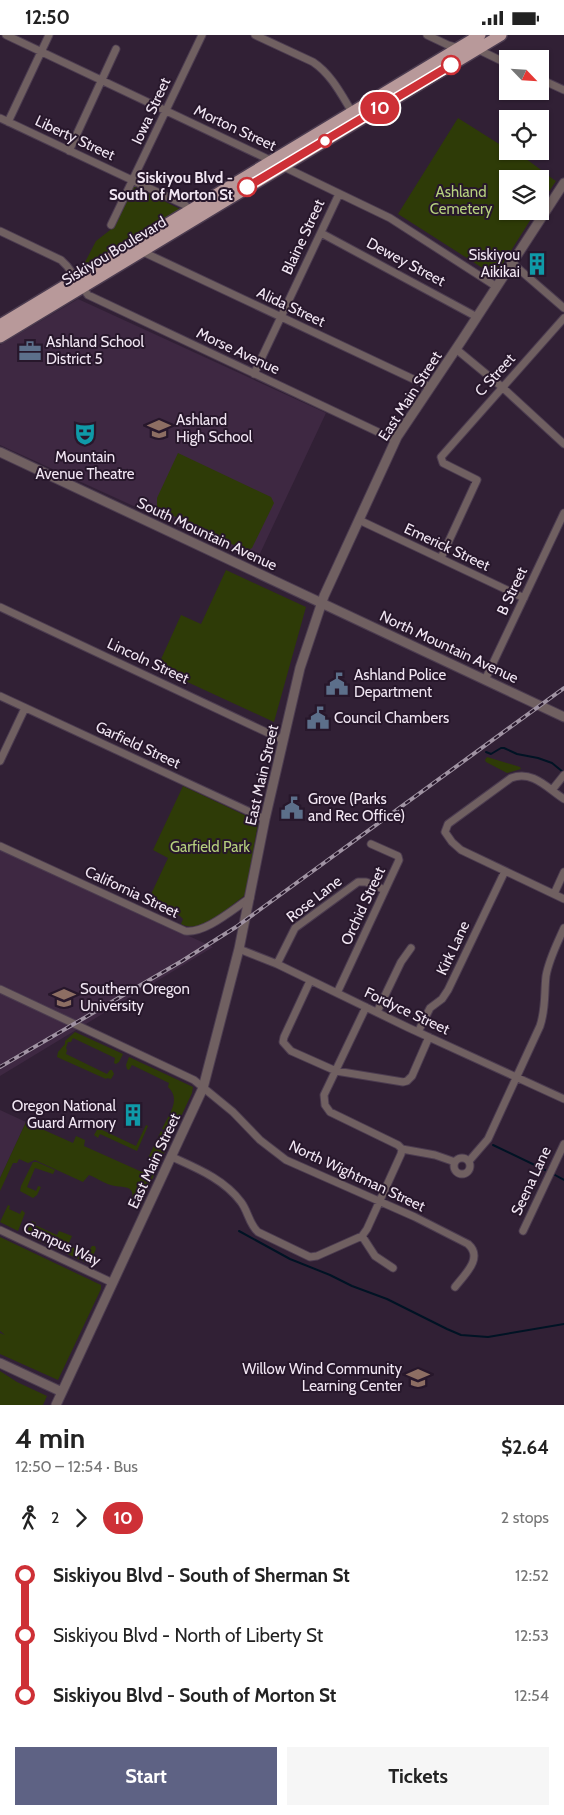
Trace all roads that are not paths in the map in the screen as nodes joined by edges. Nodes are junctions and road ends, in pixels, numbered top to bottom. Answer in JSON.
{"nodes":[{"id":1,"x":6,"y":35,"type":"edge"},
{"id":2,"x":49,"y":35,"type":"edge"},
{"id":3,"x":202,"y":35,"type":"edge"},
{"id":4,"x":255,"y":35,"type":"edge"},
{"id":5,"x":427,"y":35,"type":"edge"},
{"id":6,"x":480,"y":35,"type":"edge"},
{"id":7,"x":501,"y":35,"type":"edge"},
{"id":8,"x":458,"y":48,"type":"junction"},
{"id":9,"x":116,"y":49,"type":"dead end"},
{"id":10,"x":477,"y":49,"type":"junction"},
{"id":11,"x":41,"y":52,"type":"junction"},
{"id":12,"x":499,"y":60,"type":"edge"},
{"id":13,"x":102,"y":80,"type":"junction"},
{"id":14,"x":549,"y":83,"type":"edge"},
{"id":15,"x":564,"y":90,"type":"edge"},
{"id":16,"x":166,"y":111,"type":"junction"},
{"id":17,"x":352,"y":112,"type":"junction"},
{"id":18,"x":0,"y":118,"type":"edge"},
{"id":19,"x":8,"y":122,"type":"junction"},
{"id":20,"x":69,"y":151,"type":"junction"},
{"id":21,"x":277,"y":164,"type":"junction"},
{"id":22,"x":133,"y":181,"type":"junction"},
{"id":23,"x":564,"y":183,"type":"edge"},
{"id":24,"x":339,"y":194,"type":"junction"},
{"id":25,"x":190,"y":211,"type":"junction"},
{"id":26,"x":111,"y":225,"type":"dead end"},
{"id":27,"x":0,"y":231,"type":"edge"},
{"id":28,"x":321,"y":233,"type":"junction"},
{"id":29,"x":141,"y":251,"type":"junction"},
{"id":30,"x":513,"y":264,"type":"junction"},
{"id":31,"x":79,"y":284,"type":"junction"},
{"id":32,"x":497,"y":287,"type":"junction"},
{"id":33,"x":564,"y":308,"type":"edge"},
{"id":34,"x":281,"y":317,"type":"junction"},
{"id":35,"x":478,"y":317,"type":"junction"},
{"id":36,"x":564,"y":318,"type":"edge"},
{"id":37,"x":0,"y":325,"type":"edge"},
{"id":38,"x":0,"y":337,"type":"edge"},
{"id":39,"x":456,"y":349,"type":"junction"},
{"id":40,"x":254,"y":374,"type":"junction"},
{"id":41,"x":430,"y":387,"type":"junction"},
{"id":42,"x":502,"y":387,"type":"junction"},
{"id":43,"x":395,"y":440,"type":"junction"},
{"id":44,"x":564,"y":444,"type":"edge"},
{"id":45,"x":1,"y":454,"type":"edge"},
{"id":46,"x":564,"y":513,"type":"edge"},
{"id":47,"x":359,"y":520,"type":"junction"},
{"id":48,"x":556,"y":529,"type":"junction"},
{"id":49,"x":564,"y":532,"type":"edge"},
{"id":50,"x":441,"y":558,"type":"junction"},
{"id":51,"x":524,"y":598,"type":"junction"},
{"id":52,"x":322,"y":602,"type":"junction"},
{"id":53,"x":0,"y":607,"type":"edge"},
{"id":54,"x":485,"y":680,"type":"junction"},
{"id":55,"x":0,"y":695,"type":"edge"},
{"id":56,"x":25,"y":707,"type":"junction"},
{"id":57,"x":564,"y":717,"type":"edge"},
{"id":58,"x":283,"y":740,"type":"junction"},
{"id":59,"x":0,"y":761,"type":"edge"},
{"id":60,"x":564,"y":775,"type":"edge"},
{"id":61,"x":552,"y":790,"type":"junction"},
{"id":62,"x":564,"y":799,"type":"edge"},
{"id":63,"x":265,"y":819,"type":"junction"},
{"id":64,"x":372,"y":844,"type":"dead end"},
{"id":65,"x":0,"y":846,"type":"edge"},
{"id":66,"x":505,"y":871,"type":"junction"},
{"id":67,"x":564,"y":872,"type":"edge"},
{"id":68,"x":385,"y":891,"type":"junction"},
{"id":69,"x":554,"y":894,"type":"junction"},
{"id":70,"x":250,"y":898,"type":"junction"},
{"id":71,"x":564,"y":899,"type":"edge"},
{"id":72,"x":564,"y":928,"type":"edge"},
{"id":73,"x":411,"y":948,"type":"dead end"},
{"id":74,"x":239,"y":949,"type":"junction"},
{"id":75,"x":277,"y":964,"type":"junction"},
{"id":76,"x":310,"y":981,"type":"junction"},
{"id":77,"x":0,"y":989,"type":"edge"},
{"id":78,"x":337,"y":993,"type":"junction"},
{"id":79,"x":366,"y":1007,"type":"junction"},
{"id":80,"x":377,"y":1012,"type":"junction"},
{"id":81,"x":418,"y":1032,"type":"junction"},
{"id":82,"x":429,"y":1037,"type":"junction"},
{"id":83,"x":336,"y":1071,"type":"junction"},
{"id":84,"x":516,"y":1076,"type":"junction"},
{"id":85,"x":202,"y":1088,"type":"junction"},
{"id":86,"x":564,"y":1099,"type":"edge"},
{"id":87,"x":564,"y":1144,"type":"edge"},
{"id":88,"x":402,"y":1149,"type":"junction"},
{"id":89,"x":172,"y":1157,"type":"junction"},
{"id":90,"x":469,"y":1161,"type":"junction"},
{"id":91,"x":455,"y":1162,"type":"junction"},
{"id":92,"x":379,"y":1201,"type":"junction"},
{"id":93,"x":0,"y":1230,"type":"edge"},
{"id":94,"x":523,"y":1231,"type":"dead end"},
{"id":95,"x":362,"y":1236,"type":"junction"},
{"id":96,"x":393,"y":1267,"type":"dead end"},
{"id":97,"x":113,"y":1283,"type":"junction"},
{"id":98,"x":455,"y":1287,"type":"dead end"},
{"id":99,"x":0,"y":1363,"type":"edge"},
{"id":100,"x":62,"y":1392,"type":"junction"},
{"id":101,"x":56,"y":1405,"type":"edge"}],
"edges":[{"from":1,"to":11,"type":"street","name":"Morton Street"},
{"from":2,"to":11,"type":"street"},
{"from":3,"to":16,"type":"street","name":"Iowa Street"},
{"from":4,"to":17,"type":"street"},
{"from":5,"to":8,"type":"street"},
{"from":6,"to":8,"type":"main road","name":"Siskiyou Boulevard"},
{"from":7,"to":10,"type":"main road","name":"Siskiyou Boulevard"},
{"from":8,"to":10,"type":"street"},
{"from":8,"to":17,"type":"main road","name":"Siskiyou Boulevard"},
{"from":9,"to":13,"type":"street"},
{"from":10,"to":12,"type":"street"},
{"from":10,"to":21,"type":"main road","name":"Siskiyou Boulevard"},
{"from":11,"to":13,"type":"street","name":"Morton Street"},
{"from":11,"to":19,"type":"street"},
{"from":13,"to":16,"type":"street","name":"Morton Street"},
{"from":13,"to":20,"type":"street"},
{"from":14,"to":15,"type":"street"},
{"from":16,"to":21,"type":"street","name":"Morton Street"},
{"from":16,"to":22,"type":"street","name":"Iowa Street"},
{"from":17,"to":21,"type":"main road","name":"Siskiyou Boulevard"},
{"from":18,"to":19,"type":"street","name":"Liberty Street"},
{"from":19,"to":20,"type":"street","name":"Liberty Street"},
{"from":20,"to":22,"type":"street","name":"Liberty Street"},
{"from":21,"to":24,"type":"street","name":"Morton Street"},
{"from":21,"to":25,"type":"main road","name":"Siskiyou Boulevard"},
{"from":21,"to":29,"type":"main road","name":"Siskiyou Boulevard"},
{"from":22,"to":25,"type":"street","name":"Liberty Street"},
{"from":22,"to":26,"type":"street","name":"Iowa Street"},
{"from":23,"to":30,"type":"street","name":"East Main Street"},
{"from":24,"to":28,"type":"street","name":"Blaine Street"},
{"from":24,"to":32,"type":"street","name":"Morton Street"},
{"from":25,"to":31,"type":"main road","name":"Siskiyou Boulevard"},
{"from":27,"to":31,"type":"street","name":"Morse Avenue"},
{"from":28,"to":34,"type":"street","name":"Blaine Street"},
{"from":28,"to":35,"type":"street","name":"Dewey Street"},
{"from":29,"to":31,"type":"main road","name":"Siskiyou Boulevard"},
{"from":29,"to":34,"type":"street","name":"Alida Street"},
{"from":30,"to":32,"type":"street","name":"East Main Street"},
{"from":30,"to":33,"type":"street"},
{"from":31,"to":37,"type":"main road","name":"Siskiyou Boulevard"},
{"from":31,"to":38,"type":"main road","name":"Siskiyou Boulevard"},
{"from":31,"to":40,"type":"street","name":"Morse Avenue"},
{"from":32,"to":35,"type":"street","name":"East Main Street"},
{"from":34,"to":40,"type":"street","name":"Blaine Street"},
{"from":34,"to":41,"type":"street","name":"Alida Street"},
{"from":35,"to":39,"type":"street","name":"East Main Street"},
{"from":36,"to":42,"type":"street","name":"C Street"},
{"from":39,"to":41,"type":"street","name":"East Main Street"},
{"from":39,"to":42,"type":"street"},
{"from":40,"to":43,"type":"street","name":"Morse Avenue"},
{"from":41,"to":43,"type":"street","name":"East Main Street"},
{"from":42,"to":44,"type":"street"},
{"from":42,"to":50,"type":"street","name":"C Street"},
{"from":43,"to":47,"type":"street","name":"East Main Street"},
{"from":45,"to":52,"type":"street","name":"South Mountain Avenue"},
{"from":46,"to":48,"type":"street","name":"B Street"},
{"from":47,"to":50,"type":"street","name":"Emerick Street"},
{"from":47,"to":52,"type":"street","name":"East Main Street"},
{"from":48,"to":49,"type":"street"},
{"from":48,"to":51,"type":"street","name":"B Street"},
{"from":50,"to":51,"type":"street","name":"Emerick Street"},
{"from":51,"to":54,"type":"street","name":"B Street"},
{"from":52,"to":54,"type":"street","name":"North Mountain Avenue"},
{"from":52,"to":58,"type":"street","name":"East Main Street"},
{"from":53,"to":58,"type":"street","name":"Lincoln Street"},
{"from":54,"to":57,"type":"street","name":"North Mountain Avenue"},
{"from":55,"to":56,"type":"street","name":"Garfield Street"},
{"from":56,"to":59,"type":"street"},
{"from":56,"to":63,"type":"street","name":"Garfield Street"},
{"from":58,"to":63,"type":"street","name":"East Main Street"},
{"from":60,"to":61,"type":"street"},
{"from":61,"to":62,"type":"street"},
{"from":61,"to":66,"type":"street"},
{"from":63,"to":70,"type":"street","name":"East Main Street"},
{"from":64,"to":68,"type":"street","name":"Orchid Street"},
{"from":65,"to":70,"type":"street","name":"California Street"},
{"from":66,"to":69,"type":"street"},
{"from":66,"to":81,"type":"street","name":"Kirk Lane"},
{"from":67,"to":69,"type":"street"},
{"from":68,"to":75,"type":"street","name":"Rose Lane"},
{"from":68,"to":78,"type":"street","name":"Orchid Street"},
{"from":69,"to":71,"type":"street"},
{"from":70,"to":74,"type":"street","name":"East Main Street"},
{"from":72,"to":84,"type":"street"},
{"from":73,"to":80,"type":"street"},
{"from":74,"to":75,"type":"street","name":"Fordyce Street"},
{"from":74,"to":85,"type":"street","name":"East Main Street"},
{"from":75,"to":76,"type":"street","name":"Fordyce Street"},
{"from":76,"to":78,"type":"street","name":"Fordyce Street"},
{"from":76,"to":83,"type":"street"},
{"from":77,"to":85,"type":"street","name":"North Wightman Street"},
{"from":78,"to":79,"type":"street","name":"Fordyce Street"},
{"from":79,"to":80,"type":"street","name":"Fordyce Street"},
{"from":79,"to":83,"type":"street"},
{"from":80,"to":81,"type":"street","name":"Fordyce Street"},
{"from":81,"to":82,"type":"street","name":"Fordyce Street"},
{"from":82,"to":83,"type":"street"},
{"from":82,"to":84,"type":"street","name":"Fordyce Street"},
{"from":83,"to":88,"type":"street"},
{"from":84,"to":86,"type":"street","name":"Fordyce Street"},
{"from":84,"to":90,"type":"street"},
{"from":85,"to":89,"type":"street","name":"East Main Street"},
{"from":85,"to":92,"type":"street","name":"North Wightman Street"},
{"from":87,"to":94,"type":"street","name":"Seena Lane"},
{"from":88,"to":91,"type":"street"},
{"from":88,"to":92,"type":"street"},
{"from":89,"to":95,"type":"street"},
{"from":89,"to":97,"type":"street","name":"East Main Street"},
{"from":90,"to":91,"type":"street"},
{"from":90,"to":91,"type":"street"},
{"from":92,"to":95,"type":"street"},
{"from":92,"to":98,"type":"street","name":"North Wightman Street"},
{"from":93,"to":97,"type":"street","name":"Campus Way"},
{"from":95,"to":96,"type":"street"},
{"from":97,"to":100,"type":"street","name":"East Main Street"},
{"from":99,"to":100,"type":"street"},
{"from":100,"to":101,"type":"street","name":"East Main Street"}]}
